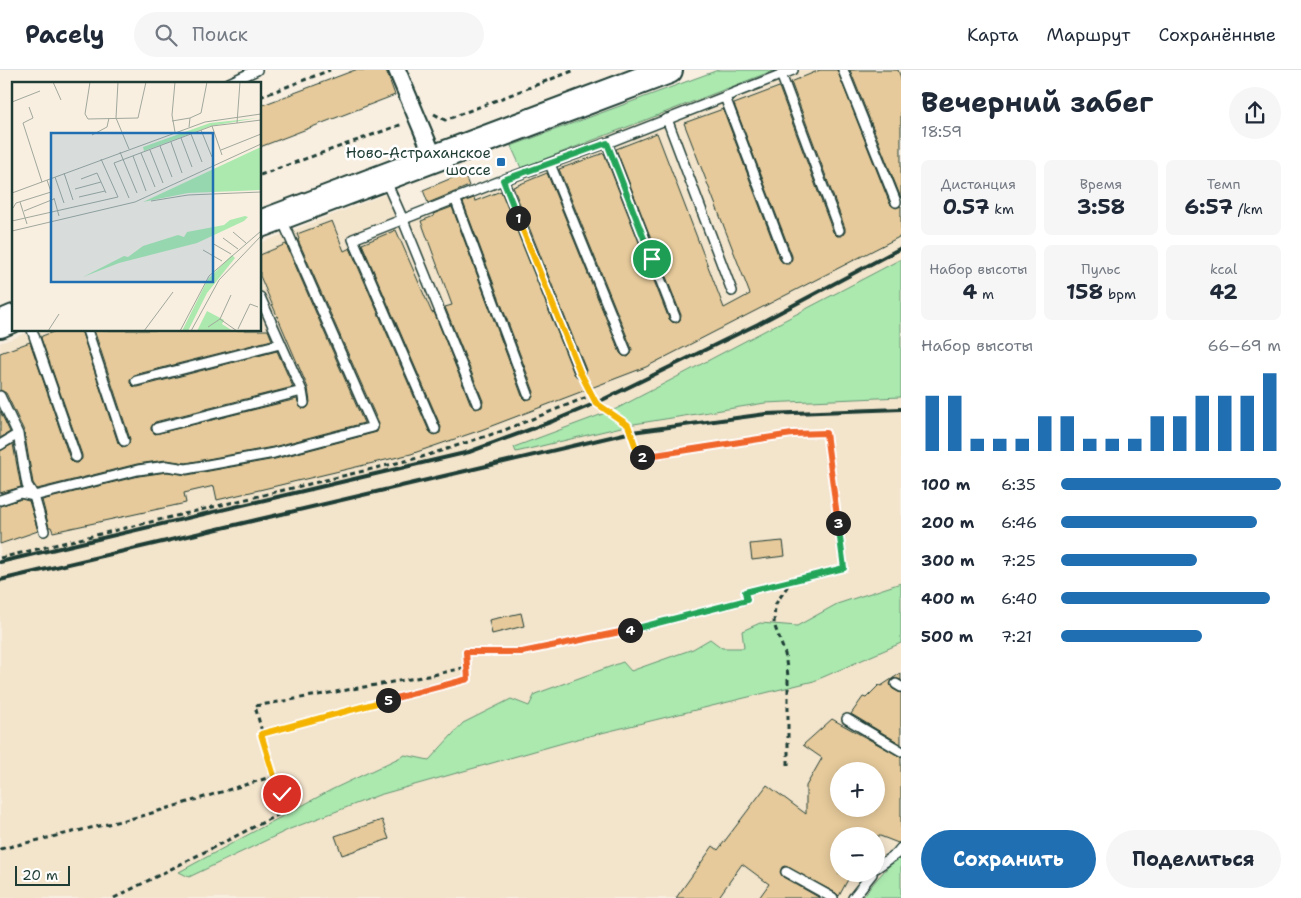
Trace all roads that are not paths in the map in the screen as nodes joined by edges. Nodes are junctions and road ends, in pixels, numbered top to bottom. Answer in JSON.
{"nodes":[{"id":1,"x":258,"y":70,"type":"edge"},
{"id":2,"x":397,"y":70,"type":"edge"},
{"id":3,"x":669,"y":70,"type":"edge"},
{"id":4,"x":793,"y":70,"type":"edge"},
{"id":5,"x":843,"y":70,"type":"edge"},
{"id":6,"x":781,"y":74,"type":"junction"},
{"id":7,"x":231,"y":82,"type":"edge"},
{"id":8,"x":725,"y":96,"type":"junction"},
{"id":9,"x":667,"y":119,"type":"junction"},
{"id":10,"x":607,"y":143,"type":"junction"},
{"id":11,"x":434,"y":158,"type":"junction"},
{"id":12,"x":550,"y":164,"type":"junction"},
{"id":13,"x":384,"y":177,"type":"junction"},
{"id":14,"x":503,"y":180,"type":"junction"},
{"id":15,"x":455,"y":198,"type":"junction"},
{"id":16,"x":896,"y":202,"type":"dead end"},
{"id":17,"x":271,"y":220,"type":"edge"},
{"id":18,"x":403,"y":220,"type":"junction"},
{"id":19,"x":839,"y":230,"type":"dead end"},
{"id":20,"x":786,"y":258,"type":"dead end"},
{"id":21,"x":732,"y":291,"type":"dead end"},
{"id":22,"x":261,"y":299,"type":"edge"},
{"id":23,"x":675,"y":317,"type":"dead end"},
{"id":24,"x":12,"y":319,"type":"edge"},
{"id":25,"x":0,"y":324,"type":"edge"},
{"id":26,"x":32,"y":331,"type":"edge"},
{"id":27,"x":87,"y":331,"type":"edge"},
{"id":28,"x":280,"y":344,"type":"junction"},
{"id":29,"x":626,"y":350,"type":"dead end"},
{"id":30,"x":580,"y":372,"type":"road end"},
{"id":31,"x":136,"y":381,"type":"dead end"},
{"id":32,"x":302,"y":391,"type":"junction"},
{"id":33,"x":528,"y":394,"type":"dead end"},
{"id":34,"x":0,"y":396,"type":"edge"},
{"id":35,"x":478,"y":403,"type":"dead end"},
{"id":36,"x":304,"y":404,"type":"dead end"},
{"id":37,"x":157,"y":428,"type":"dead end"},
{"id":38,"x":435,"y":429,"type":"dead end"},
{"id":39,"x":18,"y":434,"type":"junction"},
{"id":40,"x":124,"y":441,"type":"dead end"},
{"id":41,"x":0,"y":445,"type":"edge"},
{"id":42,"x":76,"y":457,"type":"dead end"},
{"id":43,"x":34,"y":496,"type":"junction"},
{"id":44,"x":0,"y":500,"type":"edge"},
{"id":45,"x":44,"y":531,"type":"dead end"},
{"id":46,"x":848,"y":719,"type":"dead end"},
{"id":47,"x":901,"y":752,"type":"edge"},
{"id":48,"x":901,"y":848,"type":"edge"},
{"id":49,"x":885,"y":862,"type":"edge"},
{"id":50,"x":786,"y":872,"type":"dead end"},
{"id":51,"x":866,"y":882,"type":"edge"},
{"id":52,"x":833,"y":898,"type":"edge"},
{"id":53,"x":853,"y":898,"type":"edge"}],
"edges":[{"from":1,"to":7,"type":"lane"},
{"from":2,"to":11,"type":"street"},
{"from":3,"to":11,"type":"main road"},
{"from":4,"to":6,"type":"lane"},
{"from":5,"to":16,"type":"lane"},
{"from":6,"to":8,"type":"lane"},
{"from":6,"to":19,"type":"lane"},
{"from":8,"to":9,"type":"lane"},
{"from":8,"to":20,"type":"lane"},
{"from":9,"to":10,"type":"lane"},
{"from":9,"to":21,"type":"lane"},
{"from":10,"to":12,"type":"lane"},
{"from":10,"to":23,"type":"lane"},
{"from":11,"to":13,"type":"main road"},
{"from":12,"to":14,"type":"lane"},
{"from":12,"to":29,"type":"lane"},
{"from":13,"to":17,"type":"main road"},
{"from":13,"to":18,"type":"lane"},
{"from":14,"to":15,"type":"lane"},
{"from":14,"to":30,"type":"lane"},
{"from":15,"to":18,"type":"lane"},
{"from":15,"to":33,"type":"lane"},
{"from":17,"to":43,"type":"lane"},
{"from":18,"to":35,"type":"lane"},
{"from":18,"to":38,"type":"lane"},
{"from":22,"to":28,"type":"lane"},
{"from":24,"to":25,"type":"main road"},
{"from":26,"to":42,"type":"lane"},
{"from":27,"to":40,"type":"lane"},
{"from":28,"to":31,"type":"lane"},
{"from":28,"to":32,"type":"lane"},
{"from":32,"to":36,"type":"lane"},
{"from":32,"to":37,"type":"lane"},
{"from":34,"to":39,"type":"lane"},
{"from":39,"to":41,"type":"lane"},
{"from":39,"to":43,"type":"lane"},
{"from":43,"to":44,"type":"lane"},
{"from":43,"to":45,"type":"lane"},
{"from":46,"to":47,"type":"lane"},
{"from":48,"to":49,"type":"lane"},
{"from":50,"to":52,"type":"lane"},
{"from":51,"to":53,"type":"lane"}]}
